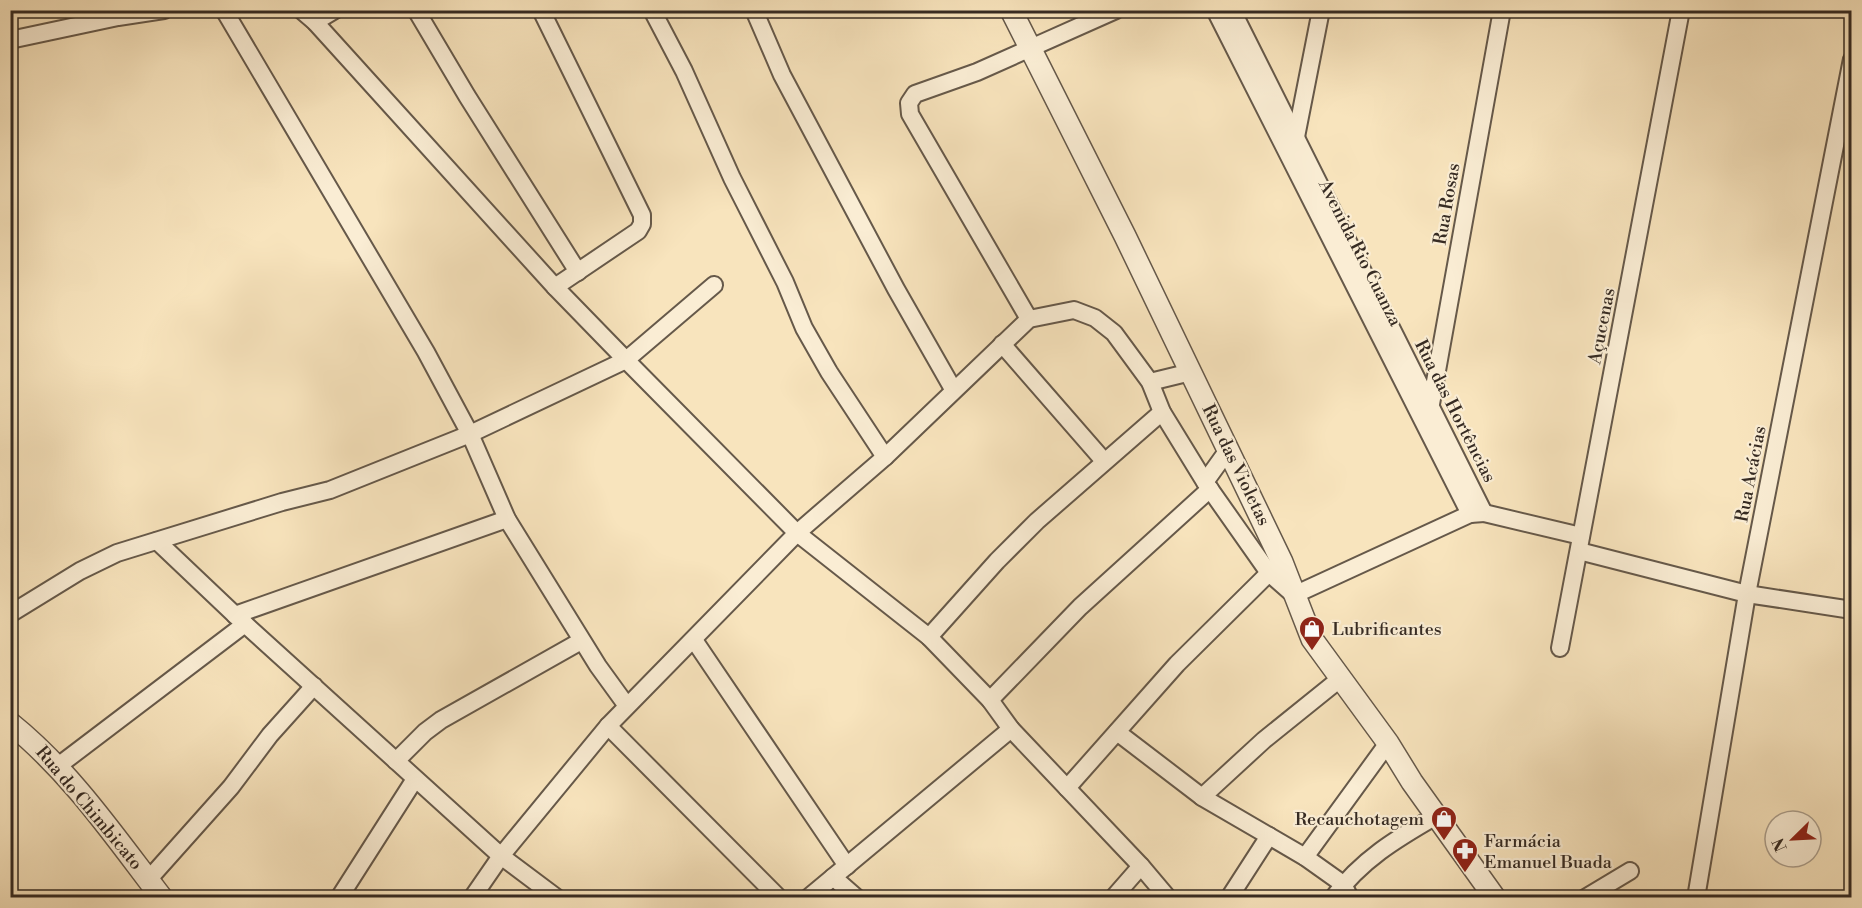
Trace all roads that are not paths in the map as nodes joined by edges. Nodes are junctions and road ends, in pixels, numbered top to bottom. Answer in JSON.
{"nodes":[{"id":1,"x":164,"y":10,"type":"edge"},
{"id":2,"x":224,"y":10,"type":"edge"},
{"id":3,"x":301,"y":10,"type":"edge"},
{"id":4,"x":335,"y":10,"type":"edge"},
{"id":5,"x":416,"y":10,"type":"edge"},
{"id":6,"x":541,"y":10,"type":"edge"},
{"id":7,"x":652,"y":10,"type":"edge"},
{"id":8,"x":754,"y":10,"type":"edge"},
{"id":9,"x":1011,"y":10,"type":"edge"},
{"id":10,"x":1116,"y":10,"type":"edge"},
{"id":11,"x":1215,"y":10,"type":"edge"},
{"id":12,"x":1232,"y":10,"type":"edge"},
{"id":13,"x":1321,"y":10,"type":"edge"},
{"id":14,"x":1502,"y":10,"type":"edge"},
{"id":15,"x":1681,"y":10,"type":"edge"},
{"id":16,"x":117,"y":14,"type":"edge"},
{"id":17,"x":315,"y":22,"type":"junction"},
{"id":18,"x":10,"y":40,"type":"edge"},
{"id":19,"x":1030,"y":49,"type":"junction"},
{"id":20,"x":1851,"y":59,"type":"edge"},
{"id":21,"x":1296,"y":140,"type":"junction"},
{"id":22,"x":1289,"y":156,"type":"junction"},
{"id":23,"x":578,"y":272,"type":"junction"},
{"id":24,"x":714,"y":285,"type":"dead end"},
{"id":25,"x":555,"y":287,"type":"junction"},
{"id":26,"x":1029,"y":319,"type":"junction"},
{"id":27,"x":1002,"y":344,"type":"junction"},
{"id":28,"x":626,"y":360,"type":"junction"},
{"id":29,"x":1191,"y":372,"type":"junction"},
{"id":30,"x":1150,"y":382,"type":"junction"},
{"id":31,"x":954,"y":389,"type":"junction"},
{"id":32,"x":1431,"y":404,"type":"junction"},
{"id":33,"x":1162,"y":412,"type":"junction"},
{"id":34,"x":470,"y":434,"type":"junction"},
{"id":35,"x":1227,"y":450,"type":"junction"},
{"id":36,"x":885,"y":457,"type":"junction"},
{"id":37,"x":1104,"y":461,"type":"junction"},
{"id":38,"x":1207,"y":486,"type":"junction"},
{"id":39,"x":1478,"y":511,"type":"junction"},
{"id":40,"x":507,"y":519,"type":"junction"},
{"id":41,"x":797,"y":533,"type":"junction"},
{"id":42,"x":157,"y":541,"type":"junction"},
{"id":43,"x":1580,"y":544,"type":"junction"},
{"id":44,"x":1275,"y":568,"type":"junction"},
{"id":45,"x":1747,"y":594,"type":"junction"},
{"id":46,"x":1294,"y":595,"type":"junction"},
{"id":47,"x":1851,"y":609,"type":"edge"},
{"id":48,"x":10,"y":614,"type":"edge"},
{"id":49,"x":240,"y":620,"type":"junction"},
{"id":50,"x":929,"y":637,"type":"junction"},
{"id":51,"x":694,"y":640,"type":"junction"},
{"id":52,"x":581,"y":641,"type":"junction"},
{"id":53,"x":1560,"y":648,"type":"dead end"},
{"id":54,"x":1341,"y":678,"type":"junction"},
{"id":55,"x":314,"y":686,"type":"junction"},
{"id":56,"x":990,"y":700,"type":"junction"},
{"id":57,"x":627,"y":706,"type":"junction"},
{"id":58,"x":10,"y":723,"type":"edge"},
{"id":59,"x":608,"y":726,"type":"junction"},
{"id":60,"x":1011,"y":729,"type":"junction"},
{"id":61,"x":1117,"y":732,"type":"junction"},
{"id":62,"x":1388,"y":742,"type":"junction"},
{"id":63,"x":396,"y":761,"type":"junction"},
{"id":64,"x":58,"y":766,"type":"junction"},
{"id":65,"x":415,"y":779,"type":"junction"},
{"id":66,"x":1067,"y":788,"type":"junction"},
{"id":67,"x":1202,"y":797,"type":"junction"},
{"id":68,"x":1436,"y":816,"type":"junction"},
{"id":69,"x":1269,"y":836,"type":"junction"},
{"id":70,"x":501,"y":856,"type":"junction"},
{"id":71,"x":1305,"y":857,"type":"junction"},
{"id":72,"x":848,"y":866,"type":"junction"},
{"id":73,"x":1141,"y":866,"type":"junction"},
{"id":74,"x":1630,"y":871,"type":"dead end"},
{"id":75,"x":833,"y":877,"type":"junction"},
{"id":76,"x":148,"y":880,"type":"junction"},
{"id":77,"x":1346,"y":891,"type":"edge"},
{"id":78,"x":162,"y":897,"type":"edge"},
{"id":79,"x":339,"y":897,"type":"edge"},
{"id":80,"x":472,"y":897,"type":"edge"},
{"id":81,"x":557,"y":897,"type":"edge"},
{"id":82,"x":779,"y":897,"type":"edge"},
{"id":83,"x":808,"y":897,"type":"edge"},
{"id":84,"x":857,"y":897,"type":"edge"},
{"id":85,"x":1113,"y":897,"type":"edge"},
{"id":86,"x":1168,"y":897,"type":"edge"},
{"id":87,"x":1229,"y":897,"type":"edge"},
{"id":88,"x":1333,"y":897,"type":"edge"},
{"id":89,"x":1495,"y":897,"type":"edge"},
{"id":90,"x":1585,"y":897,"type":"edge"},
{"id":91,"x":1696,"y":897,"type":"edge"}],
"edges":[{"from":1,"to":16,"type":"street"},
{"from":2,"to":34,"type":"street"},
{"from":3,"to":17,"type":"street"},
{"from":4,"to":17,"type":"street"},
{"from":5,"to":23,"type":"street"},
{"from":6,"to":23,"type":"street"},
{"from":7,"to":36,"type":"street"},
{"from":8,"to":31,"type":"street"},
{"from":9,"to":19,"type":"street","name":"Rua das Violetas"},
{"from":10,"to":19,"type":"street"},
{"from":11,"to":22,"type":"street","name":"Avenida Rio Cuanza"},
{"from":12,"to":21,"type":"street","name":"Rua das Hortências"},
{"from":13,"to":21,"type":"street"},
{"from":14,"to":32,"type":"street","name":"Rua Rosas"},
{"from":15,"to":43,"type":"street","name":"Açucenas"},
{"from":16,"to":18,"type":"street"},
{"from":17,"to":25,"type":"street"},
{"from":19,"to":26,"type":"street"},
{"from":19,"to":29,"type":"street","name":"Rua das Violetas"},
{"from":20,"to":45,"type":"street","name":"Rua Acácias"},
{"from":21,"to":22,"type":"street"},
{"from":21,"to":32,"type":"street","name":"Rua das Hortências"},
{"from":22,"to":39,"type":"street","name":"Avenida Rio Cuanza"},
{"from":23,"to":25,"type":"street"},
{"from":24,"to":28,"type":"street"},
{"from":25,"to":28,"type":"street"},
{"from":26,"to":27,"type":"street"},
{"from":26,"to":30,"type":"street"},
{"from":27,"to":31,"type":"street"},
{"from":27,"to":37,"type":"street"},
{"from":28,"to":34,"type":"street"},
{"from":28,"to":41,"type":"street"},
{"from":29,"to":30,"type":"street"},
{"from":29,"to":35,"type":"street","name":"Rua das Violetas"},
{"from":30,"to":33,"type":"street"},
{"from":31,"to":36,"type":"street"},
{"from":32,"to":39,"type":"street","name":"Rua das Hortências"},
{"from":33,"to":37,"type":"street"},
{"from":33,"to":38,"type":"street"},
{"from":34,"to":40,"type":"street"},
{"from":34,"to":42,"type":"street"},
{"from":35,"to":38,"type":"street"},
{"from":35,"to":44,"type":"street","name":"Rua das Violetas"},
{"from":36,"to":41,"type":"street"},
{"from":37,"to":50,"type":"street"},
{"from":38,"to":44,"type":"street"},
{"from":38,"to":56,"type":"street"},
{"from":39,"to":43,"type":"street"},
{"from":39,"to":46,"type":"street"},
{"from":40,"to":49,"type":"street"},
{"from":40,"to":52,"type":"street"},
{"from":41,"to":50,"type":"street"},
{"from":41,"to":51,"type":"street"},
{"from":42,"to":48,"type":"street"},
{"from":42,"to":49,"type":"street"},
{"from":43,"to":45,"type":"street"},
{"from":43,"to":53,"type":"street","name":"Açucenas"},
{"from":44,"to":46,"type":"street","name":"Rua das Violetas"},
{"from":44,"to":61,"type":"street"},
{"from":45,"to":47,"type":"street"},
{"from":45,"to":91,"type":"street","name":"Rua Acácias"},
{"from":46,"to":54,"type":"street","name":"Rua das Violetas"},
{"from":49,"to":55,"type":"street"},
{"from":49,"to":64,"type":"street"},
{"from":50,"to":56,"type":"street"},
{"from":51,"to":57,"type":"street"},
{"from":51,"to":72,"type":"street"},
{"from":52,"to":57,"type":"street"},
{"from":52,"to":63,"type":"street"},
{"from":54,"to":62,"type":"street","name":"Rua das Violetas"},
{"from":54,"to":67,"type":"street"},
{"from":55,"to":63,"type":"street"},
{"from":55,"to":76,"type":"street"},
{"from":56,"to":60,"type":"street"},
{"from":57,"to":59,"type":"street"},
{"from":58,"to":64,"type":"street","name":"Rua do Chimbicato"},
{"from":59,"to":70,"type":"street"},
{"from":59,"to":82,"type":"street"},
{"from":60,"to":66,"type":"street"},
{"from":60,"to":72,"type":"street"},
{"from":61,"to":66,"type":"street"},
{"from":61,"to":67,"type":"street"},
{"from":62,"to":68,"type":"street","name":"Rua das Violetas"},
{"from":62,"to":71,"type":"street"},
{"from":63,"to":65,"type":"street"},
{"from":64,"to":76,"type":"street","name":"Rua do Chimbicato"},
{"from":65,"to":70,"type":"street"},
{"from":65,"to":79,"type":"street"},
{"from":66,"to":73,"type":"street"},
{"from":67,"to":69,"type":"street"},
{"from":68,"to":77,"type":"street"},
{"from":68,"to":89,"type":"street","name":"Rua das Violetas"},
{"from":69,"to":71,"type":"street"},
{"from":69,"to":87,"type":"street"},
{"from":70,"to":80,"type":"street"},
{"from":70,"to":81,"type":"street"},
{"from":71,"to":77,"type":"street"},
{"from":72,"to":75,"type":"street"},
{"from":73,"to":85,"type":"street"},
{"from":73,"to":86,"type":"street"},
{"from":74,"to":90,"type":"street"},
{"from":75,"to":83,"type":"street"},
{"from":75,"to":84,"type":"street"},
{"from":76,"to":78,"type":"street","name":"Rua do Chimbicato"},
{"from":77,"to":88,"type":"street"}]}
